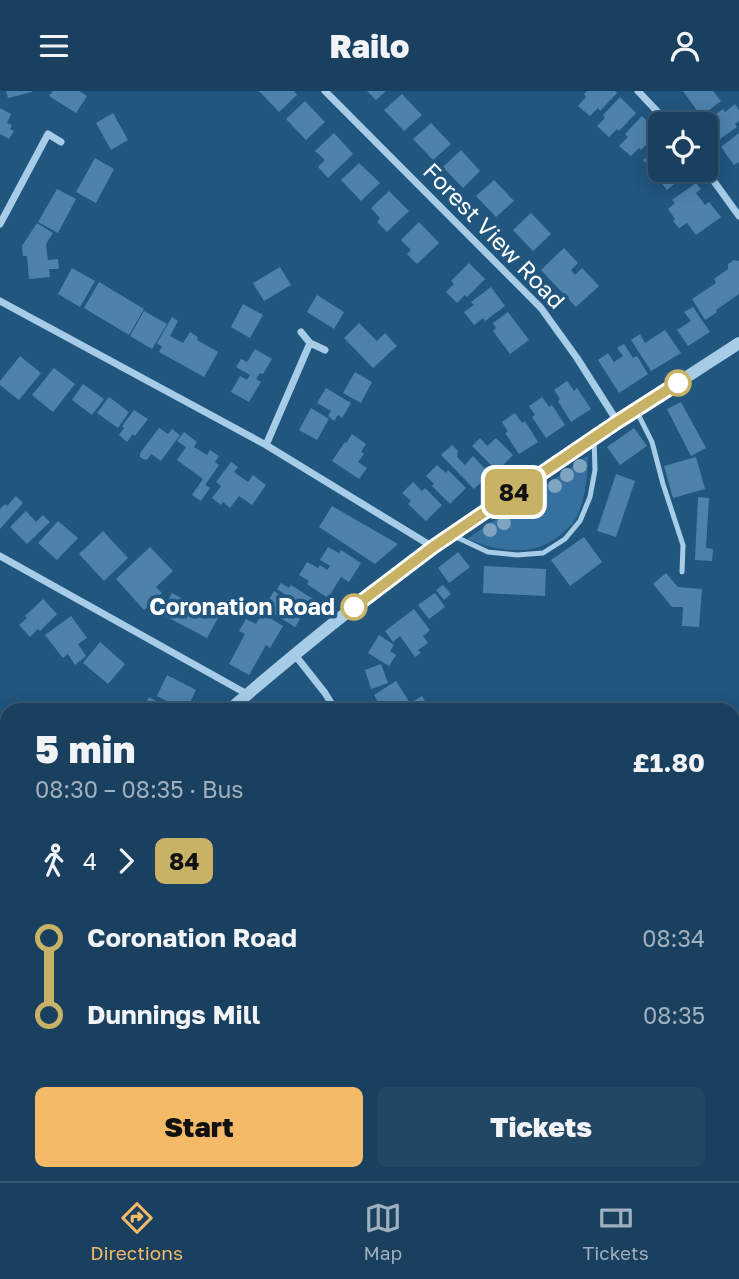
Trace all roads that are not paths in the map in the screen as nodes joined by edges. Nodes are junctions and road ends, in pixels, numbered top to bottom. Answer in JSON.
{"nodes":[{"id":1,"x":325,"y":91,"type":"edge"},
{"id":2,"x":638,"y":91,"type":"edge"},
{"id":3,"x":658,"y":112,"type":"edge"},
{"id":4,"x":40,"y":128,"type":"dead end"},
{"id":5,"x":48,"y":134,"type":"junction"},
{"id":6,"x":61,"y":142,"type":"dead end"},
{"id":7,"x":714,"y":182,"type":"edge"},
{"id":8,"x":739,"y":216,"type":"edge"},
{"id":9,"x":0,"y":224,"type":"edge"},
{"id":10,"x":0,"y":300,"type":"edge"},
{"id":11,"x":301,"y":332,"type":"dead end"},
{"id":12,"x":310,"y":343,"type":"junction"},
{"id":13,"x":739,"y":343,"type":"edge"},
{"id":14,"x":325,"y":350,"type":"dead end"},
{"id":15,"x":636,"y":410,"type":"junction"},
{"id":16,"x":617,"y":422,"type":"junction"},
{"id":17,"x":594,"y":438,"type":"junction"},
{"id":18,"x":266,"y":445,"type":"junction"},
{"id":19,"x":451,"y":535,"type":"junction"},
{"id":20,"x":433,"y":547,"type":"junction"},
{"id":21,"x":0,"y":556,"type":"edge"},
{"id":22,"x":682,"y":572,"type":"dead end"},
{"id":23,"x":295,"y":655,"type":"junction"},
{"id":24,"x":247,"y":694,"type":"junction"},
{"id":25,"x":237,"y":703,"type":"edge"},
{"id":26,"x":331,"y":703,"type":"edge"}],
"edges":[{"from":1,"to":16,"type":"street","name":"Forest View Road"},
{"from":2,"to":3,"type":"street"},
{"from":4,"to":5,"type":"street"},
{"from":5,"to":6,"type":"street"},
{"from":5,"to":9,"type":"street"},
{"from":7,"to":8,"type":"street"},
{"from":10,"to":18,"type":"street"},
{"from":11,"to":12,"type":"street"},
{"from":12,"to":14,"type":"street"},
{"from":12,"to":18,"type":"street"},
{"from":13,"to":15,"type":"street"},
{"from":15,"to":16,"type":"street"},
{"from":15,"to":22,"type":"lane"},
{"from":16,"to":17,"type":"street"},
{"from":17,"to":19,"type":"street"},
{"from":17,"to":19,"type":"lane"},
{"from":18,"to":20,"type":"street"},
{"from":19,"to":20,"type":"street"},
{"from":20,"to":23,"type":"street"},
{"from":21,"to":24,"type":"street"},
{"from":23,"to":24,"type":"street"},
{"from":23,"to":26,"type":"street"},
{"from":24,"to":25,"type":"street"}]}
